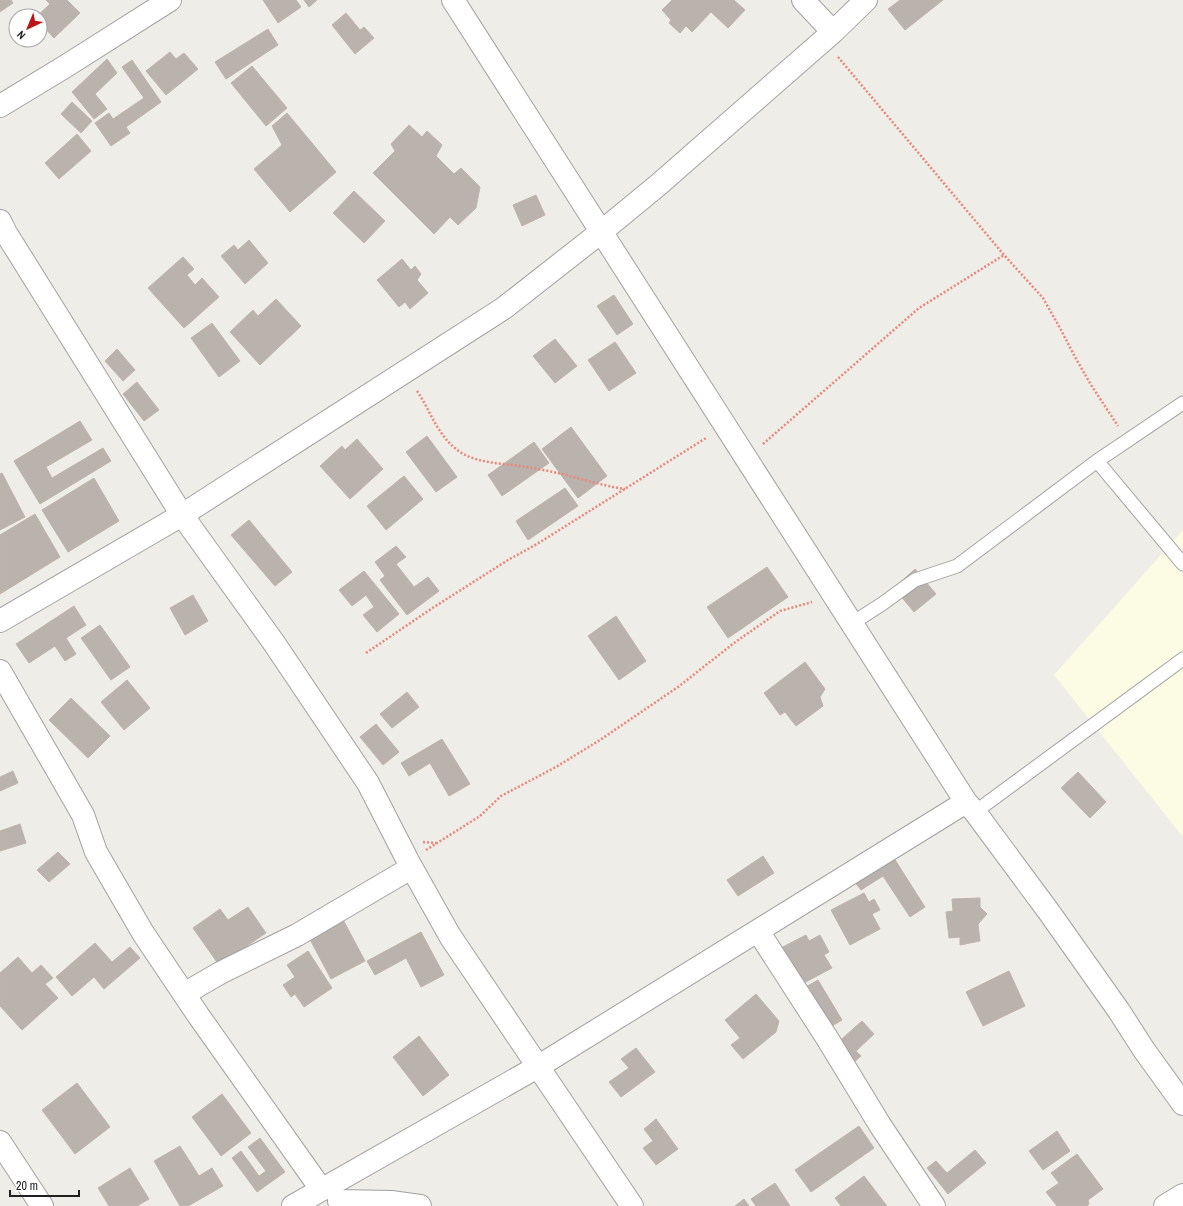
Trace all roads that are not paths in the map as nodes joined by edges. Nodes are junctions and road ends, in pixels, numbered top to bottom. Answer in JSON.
{"nodes":[{"id":1,"x":170,"y":0,"type":"edge"},
{"id":2,"x":453,"y":0,"type":"edge"},
{"id":3,"x":803,"y":0,"type":"edge"},
{"id":4,"x":866,"y":0,"type":"edge"},
{"id":5,"x":828,"y":36,"type":"junction"},
{"id":6,"x":0,"y":106,"type":"edge"},
{"id":7,"x":0,"y":221,"type":"edge"},
{"id":8,"x":601,"y":232,"type":"junction"},
{"id":9,"x":1183,"y":403,"type":"edge"},
{"id":10,"x":1097,"y":461,"type":"junction"},
{"id":11,"x":182,"y":515,"type":"junction"},
{"id":12,"x":1183,"y":564,"type":"edge"},
{"id":13,"x":0,"y":621,"type":"edge"},
{"id":14,"x":851,"y":624,"type":"junction"},
{"id":15,"x":1183,"y":659,"type":"edge"},
{"id":16,"x":0,"y":671,"type":"edge"},
{"id":17,"x":971,"y":807,"type":"junction"},
{"id":18,"x":410,"y":865,"type":"junction"},
{"id":19,"x":758,"y":932,"type":"junction"},
{"id":20,"x":184,"y":994,"type":"junction"},
{"id":21,"x":539,"y":1066,"type":"junction"},
{"id":22,"x":1183,"y":1104,"type":"edge"},
{"id":23,"x":0,"y":1142,"type":"edge"},
{"id":24,"x":1183,"y":1195,"type":"edge"},
{"id":25,"x":332,"y":1196,"type":"edge"},
{"id":26,"x":42,"y":1206,"type":"edge"},
{"id":27,"x":293,"y":1206,"type":"edge"},
{"id":28,"x":420,"y":1206,"type":"edge"},
{"id":29,"x":632,"y":1206,"type":"edge"},
{"id":30,"x":934,"y":1206,"type":"edge"},
{"id":31,"x":1165,"y":1206,"type":"edge"}],
"edges":[{"from":1,"to":6,"type":"street"},
{"from":2,"to":8,"type":"street"},
{"from":3,"to":5,"type":"street"},
{"from":4,"to":5,"type":"street"},
{"from":5,"to":8,"type":"street"},
{"from":7,"to":11,"type":"street"},
{"from":8,"to":11,"type":"street"},
{"from":8,"to":14,"type":"street"},
{"from":9,"to":10,"type":"lane"},
{"from":10,"to":12,"type":"lane"},
{"from":10,"to":14,"type":"lane"},
{"from":11,"to":13,"type":"street"},
{"from":11,"to":18,"type":"street"},
{"from":14,"to":17,"type":"street"},
{"from":15,"to":17,"type":"lane"},
{"from":16,"to":20,"type":"street"},
{"from":17,"to":19,"type":"street"},
{"from":17,"to":22,"type":"street"},
{"from":18,"to":20,"type":"street"},
{"from":18,"to":21,"type":"street"},
{"from":19,"to":21,"type":"street"},
{"from":19,"to":30,"type":"street"},
{"from":20,"to":25,"type":"street"},
{"from":21,"to":25,"type":"street"},
{"from":21,"to":29,"type":"street"},
{"from":23,"to":26,"type":"street"},
{"from":24,"to":31,"type":"street"},
{"from":25,"to":27,"type":"street"},
{"from":25,"to":28,"type":"street"}]}
